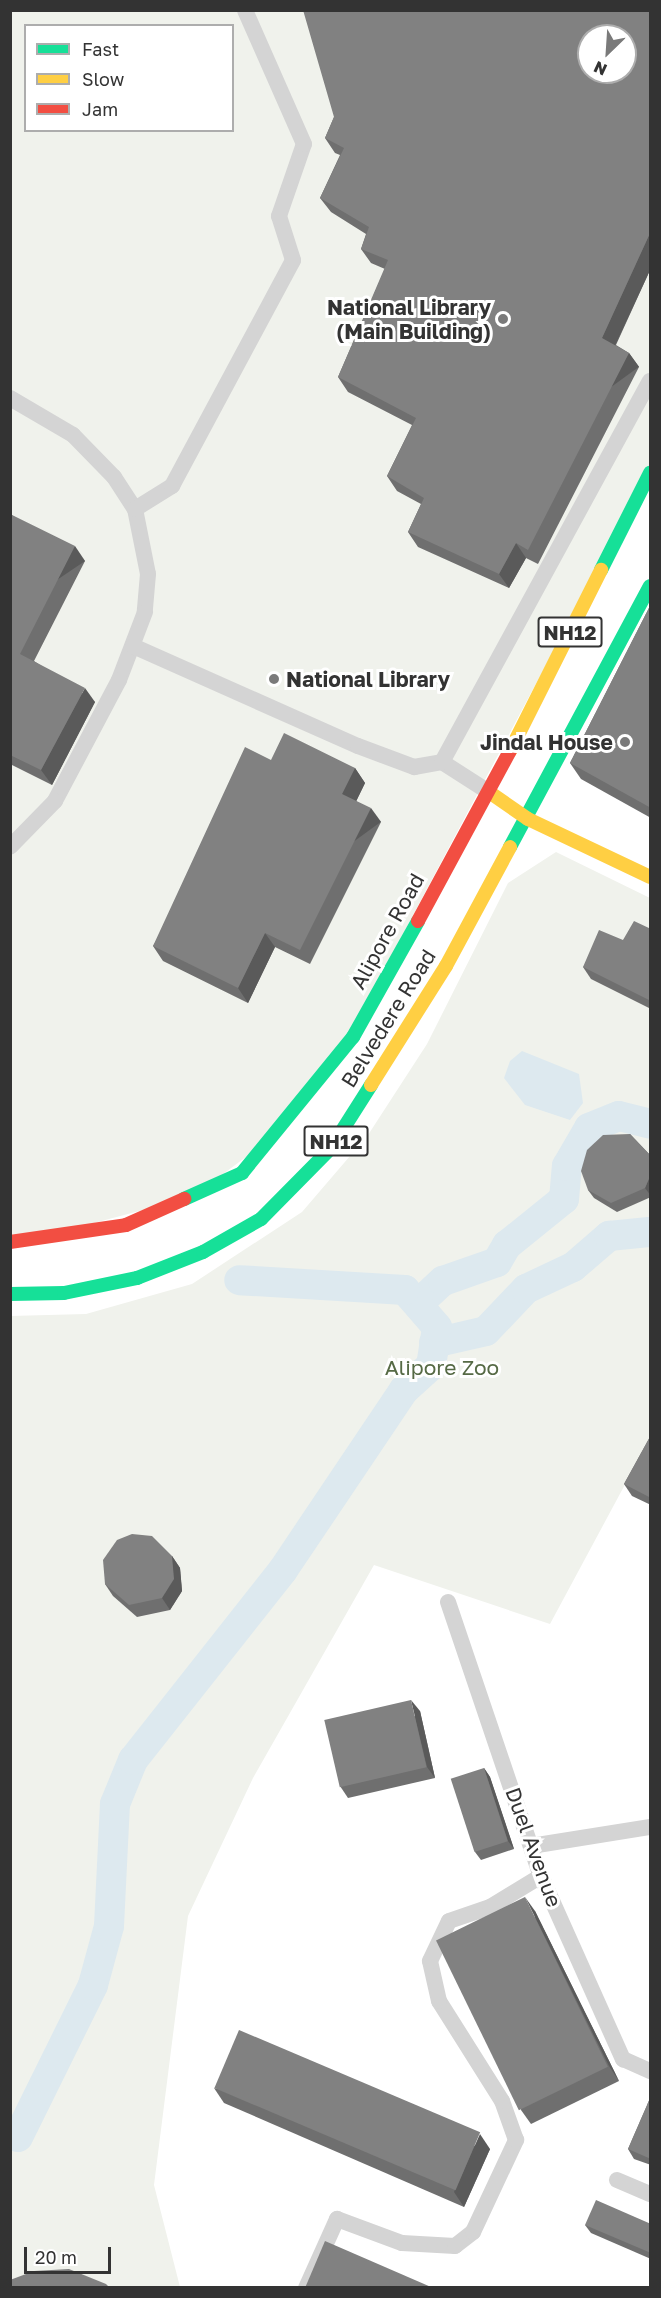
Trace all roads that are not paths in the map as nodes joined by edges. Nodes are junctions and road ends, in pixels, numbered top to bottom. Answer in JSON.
{"nodes":[{"id":1,"x":245,"y":10,"type":"edge"},
{"id":2,"x":651,"y":381,"type":"edge"},
{"id":3,"x":10,"y":398,"type":"edge"},
{"id":4,"x":651,"y":473,"type":"edge"},
{"id":5,"x":135,"y":509,"type":"junction"},
{"id":6,"x":651,"y":586,"type":"edge"},
{"id":7,"x":133,"y":645,"type":"junction"},
{"id":8,"x":442,"y":762,"type":"junction"},
{"id":9,"x":489,"y":792,"type":"junction"},
{"id":10,"x":528,"y":819,"type":"junction"},
{"id":11,"x":10,"y":847,"type":"edge"},
{"id":12,"x":651,"y":877,"type":"edge"},
{"id":13,"x":10,"y":1242,"type":"edge"},
{"id":14,"x":10,"y":1294,"type":"edge"},
{"id":15,"x":448,"y":1602,"type":"dead end"},
{"id":16,"x":651,"y":1827,"type":"edge"},
{"id":17,"x":531,"y":1846,"type":"junction"},
{"id":18,"x":541,"y":1876,"type":"junction"},
{"id":19,"x":651,"y":2072,"type":"edge"},
{"id":20,"x":617,"y":2180,"type":"dead end"},
{"id":21,"x":651,"y":2194,"type":"edge"},
{"id":22,"x":306,"y":2288,"type":"edge"}],
"edges":[{"from":1,"to":5,"type":"lane"},
{"from":2,"to":8,"type":"lane"},
{"from":3,"to":5,"type":"lane"},
{"from":4,"to":9,"type":"main road","name":"Alipore Road","number":"NH12"},
{"from":5,"to":7,"type":"lane"},
{"from":6,"to":10,"type":"main road","name":"Belvedere Road","number":"NH12"},
{"from":7,"to":8,"type":"lane"},
{"from":7,"to":11,"type":"lane"},
{"from":8,"to":9,"type":"lane"},
{"from":9,"to":10,"type":"main road"},
{"from":9,"to":13,"type":"main road","name":"Alipore Road","number":"NH12"},
{"from":10,"to":12,"type":"main road"},
{"from":10,"to":14,"type":"main road","name":"Belvedere Road","number":"NH12"},
{"from":15,"to":17,"type":"lane","name":"Duel Avenue"},
{"from":16,"to":17,"type":"lane"},
{"from":17,"to":18,"type":"lane","name":"Duel Avenue"},
{"from":18,"to":19,"type":"lane","name":"Duel Avenue"},
{"from":18,"to":22,"type":"lane"},
{"from":20,"to":21,"type":"lane"}]}
